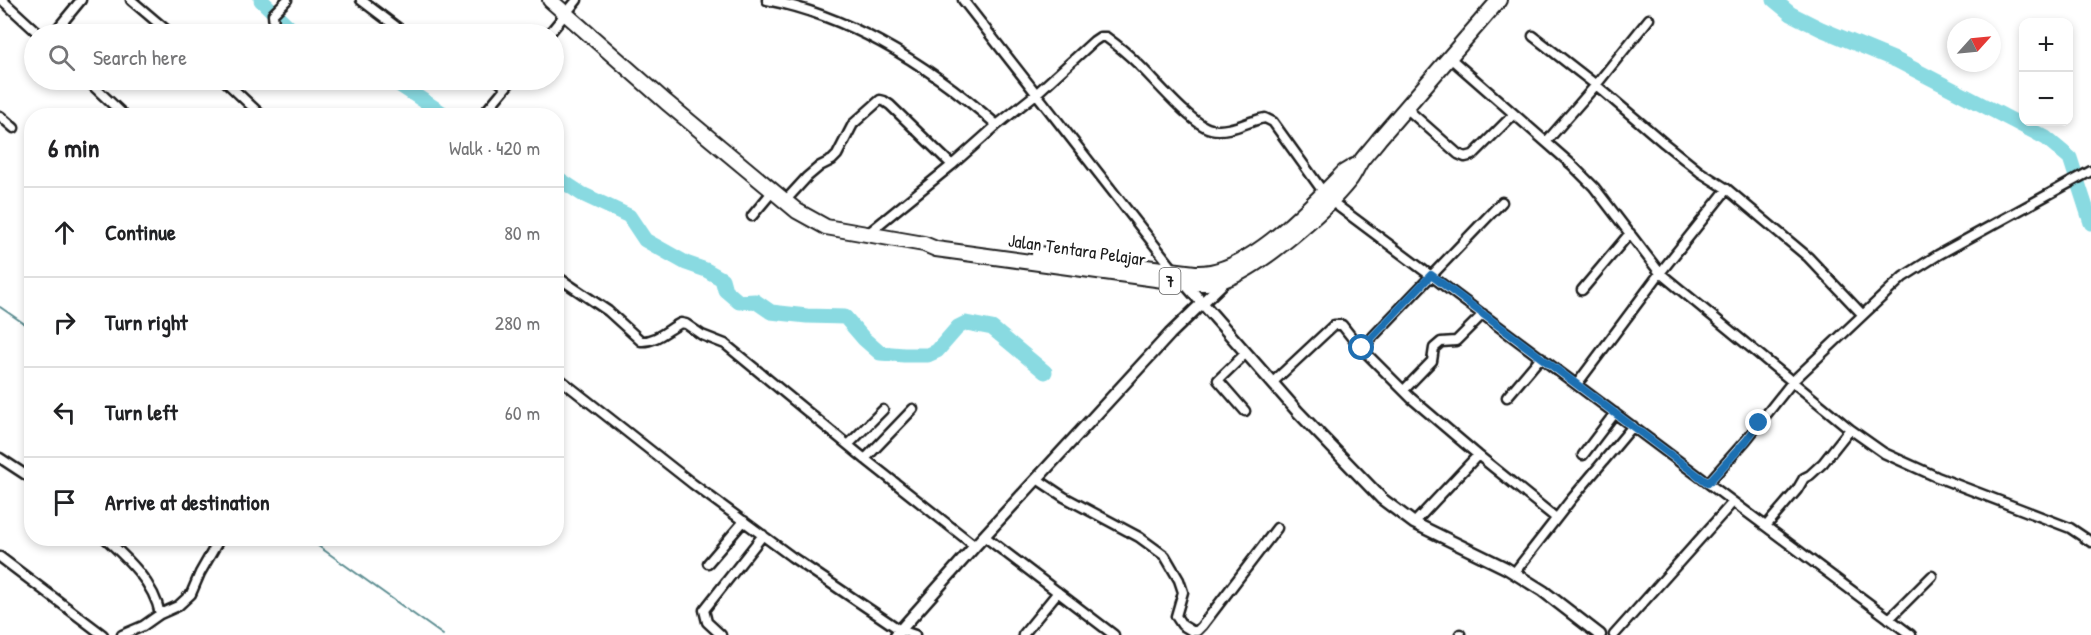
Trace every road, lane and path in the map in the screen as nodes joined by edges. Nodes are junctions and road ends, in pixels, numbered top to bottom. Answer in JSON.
{"nodes":[{"id":1,"x":2,"y":0,"type":"edge"},
{"id":2,"x":81,"y":0,"type":"edge"},
{"id":3,"x":130,"y":0,"type":"edge"},
{"id":4,"x":287,"y":0,"type":"edge"},
{"id":5,"x":550,"y":0,"type":"edge"},
{"id":6,"x":578,"y":0,"type":"edge"},
{"id":7,"x":767,"y":0,"type":"edge"},
{"id":8,"x":963,"y":0,"type":"edge"},
{"id":9,"x":1498,"y":0,"type":"edge"},
{"id":10,"x":367,"y":1,"type":"edge"},
{"id":11,"x":566,"y":14,"type":"junction"},
{"id":12,"x":1649,"y":19,"type":"dead end"},
{"id":13,"x":28,"y":24,"type":"edge"},
{"id":14,"x":61,"y":24,"type":"edge"},
{"id":15,"x":159,"y":24,"type":"edge"},
{"id":16,"x":274,"y":24,"type":"edge"},
{"id":17,"x":394,"y":24,"type":"edge"},
{"id":18,"x":558,"y":24,"type":"edge"},
{"id":19,"x":1533,"y":36,"type":"dead end"},
{"id":20,"x":1449,"y":57,"type":"junction"},
{"id":21,"x":1596,"y":85,"type":"junction"},
{"id":22,"x":98,"y":90,"type":"edge"},
{"id":23,"x":236,"y":90,"type":"edge"},
{"id":24,"x":504,"y":90,"type":"edge"},
{"id":25,"x":1035,"y":94,"type":"junction"},
{"id":26,"x":117,"y":108,"type":"edge"},
{"id":27,"x":254,"y":108,"type":"edge"},
{"id":28,"x":492,"y":108,"type":"edge"},
{"id":29,"x":1406,"y":108,"type":"junction"},
{"id":30,"x":1513,"y":115,"type":"junction"},
{"id":31,"x":0,"y":116,"type":"edge"},
{"id":32,"x":997,"y":125,"type":"junction"},
{"id":33,"x":14,"y":128,"type":"dead end"},
{"id":34,"x":1545,"y":142,"type":"junction"},
{"id":35,"x":952,"y":165,"type":"junction"},
{"id":36,"x":2091,"y":171,"type":"edge"},
{"id":37,"x":1727,"y":189,"type":"junction"},
{"id":38,"x":773,"y":191,"type":"junction"},
{"id":39,"x":1327,"y":197,"type":"junction"},
{"id":40,"x":785,"y":201,"type":"junction"},
{"id":41,"x":1502,"y":202,"type":"dead end"},
{"id":42,"x":753,"y":216,"type":"dead end"},
{"id":43,"x":1630,"y":233,"type":"junction"},
{"id":44,"x":865,"y":235,"type":"junction"},
{"id":45,"x":924,"y":244,"type":"junction"},
{"id":46,"x":1174,"y":270,"type":"junction"},
{"id":47,"x":1230,"y":272,"type":"junction"},
{"id":48,"x":1660,"y":273,"type":"junction"},
{"id":49,"x":1431,"y":275,"type":"junction"},
{"id":50,"x":564,"y":281,"type":"edge"},
{"id":51,"x":1185,"y":283,"type":"junction"},
{"id":52,"x":1582,"y":290,"type":"dead end"},
{"id":53,"x":1202,"y":303,"type":"junction"},
{"id":54,"x":1483,"y":314,"type":"junction"},
{"id":55,"x":1862,"y":314,"type":"junction"},
{"id":56,"x":1362,"y":348,"type":"junction"},
{"id":57,"x":1246,"y":353,"type":"junction"},
{"id":58,"x":1541,"y":357,"type":"junction"},
{"id":59,"x":1793,"y":381,"type":"junction"},
{"id":60,"x":564,"y":382,"type":"edge"},
{"id":61,"x":1273,"y":382,"type":"junction"},
{"id":62,"x":1577,"y":384,"type":"junction"},
{"id":63,"x":1404,"y":390,"type":"junction"},
{"id":64,"x":1507,"y":397,"type":"dead end"},
{"id":65,"x":913,"y":409,"type":"dead end"},
{"id":66,"x":883,"y":410,"type":"dead end"},
{"id":67,"x":1245,"y":411,"type":"dead end"},
{"id":68,"x":1615,"y":413,"type":"junction"},
{"id":69,"x":1633,"y":426,"type":"junction"},
{"id":70,"x":1850,"y":429,"type":"junction"},
{"id":71,"x":848,"y":445,"type":"junction"},
{"id":72,"x":1478,"y":455,"type":"junction"},
{"id":73,"x":1583,"y":455,"type":"dead end"},
{"id":74,"x":0,"y":458,"type":"edge"},
{"id":75,"x":865,"y":459,"type":"junction"},
{"id":76,"x":24,"y":474,"type":"edge"},
{"id":77,"x":1037,"y":479,"type":"junction"},
{"id":78,"x":1708,"y":483,"type":"junction"},
{"id":79,"x":1733,"y":502,"type":"junction"},
{"id":80,"x":1556,"y":518,"type":"junction"},
{"id":81,"x":744,"y":521,"type":"junction"},
{"id":82,"x":1414,"y":523,"type":"junction"},
{"id":83,"x":1766,"y":526,"type":"junction"},
{"id":84,"x":1278,"y":528,"type":"dead end"},
{"id":85,"x":763,"y":535,"type":"junction"},
{"id":86,"x":984,"y":536,"type":"junction"},
{"id":87,"x":2091,"y":542,"type":"edge"},
{"id":88,"x":113,"y":546,"type":"edge"},
{"id":89,"x":215,"y":546,"type":"edge"},
{"id":90,"x":975,"y":546,"type":"junction"},
{"id":91,"x":0,"y":557,"type":"edge"},
{"id":92,"x":708,"y":562,"type":"dead end"},
{"id":93,"x":1514,"y":573,"type":"junction"},
{"id":94,"x":1932,"y":576,"type":"dead end"},
{"id":95,"x":1058,"y":591,"type":"junction"},
{"id":96,"x":160,"y":614,"type":"junction"},
{"id":97,"x":1889,"y":619,"type":"junction"},
{"id":98,"x":898,"y":633,"type":"edge"},
{"id":99,"x":1199,"y":633,"type":"edge"},
{"id":100,"x":103,"y":635,"type":"edge"},
{"id":101,"x":122,"y":635,"type":"edge"},
{"id":102,"x":721,"y":635,"type":"edge"},
{"id":103,"x":915,"y":635,"type":"edge"},
{"id":104,"x":1023,"y":635,"type":"edge"},
{"id":105,"x":1114,"y":635,"type":"edge"},
{"id":106,"x":1600,"y":635,"type":"edge"},
{"id":107,"x":1614,"y":635,"type":"edge"},
{"id":108,"x":1911,"y":635,"type":"edge"}],
"edges":[{"from":1,"to":13,"type":"street"},
{"from":2,"to":14,"type":"street"},
{"from":3,"to":15,"type":"street"},
{"from":4,"to":16,"type":"street"},
{"from":5,"to":11,"type":"highway","name":"Jalan Tentara Pelajar","number":"7"},
{"from":6,"to":11,"type":"street"},
{"from":7,"to":32,"type":"street"},
{"from":8,"to":25,"type":"street"},
{"from":9,"to":20,"type":"highway","name":"Jalan Tentara Pelajar","number":"7"},
{"from":10,"to":17,"type":"street"},
{"from":11,"to":18,"type":"street"},
{"from":11,"to":38,"type":"highway","name":"Jalan Tentara Pelajar","number":"7"},
{"from":12,"to":21,"type":"street"},
{"from":19,"to":21,"type":"street"},
{"from":20,"to":29,"type":"highway","name":"Jalan Tentara Pelajar","number":"7"},
{"from":20,"to":30,"type":"street"},
{"from":21,"to":34,"type":"street"},
{"from":21,"to":37,"type":"street"},
{"from":22,"to":26,"type":"street"},
{"from":23,"to":27,"type":"street"},
{"from":24,"to":28,"type":"street"},
{"from":25,"to":32,"type":"street"},
{"from":25,"to":39,"type":"street"},
{"from":25,"to":46,"type":"street"},
{"from":29,"to":30,"type":"street"},
{"from":29,"to":39,"type":"highway","name":"Jalan Tentara Pelajar","number":"7"},
{"from":30,"to":34,"type":"street"},
{"from":31,"to":33,"type":"street"},
{"from":32,"to":35,"type":"street"},
{"from":34,"to":43,"type":"street"},
{"from":35,"to":40,"type":"street"},
{"from":35,"to":44,"type":"street"},
{"from":36,"to":55,"type":"street"},
{"from":37,"to":48,"type":"street"},
{"from":37,"to":55,"type":"street"},
{"from":38,"to":40,"type":"highway","name":"Jalan Tentara Pelajar","number":"7"},
{"from":38,"to":42,"type":"street"},
{"from":39,"to":47,"type":"highway","name":"Jalan Tentara Pelajar","number":"7"},
{"from":39,"to":49,"type":"street"},
{"from":40,"to":44,"type":"highway","name":"Jalan Tentara Pelajar","number":"7"},
{"from":41,"to":49,"type":"street"},
{"from":43,"to":48,"type":"street"},
{"from":43,"to":52,"type":"street"},
{"from":44,"to":45,"type":"highway","name":"Jalan Tentara Pelajar","number":"7"},
{"from":45,"to":46,"type":"highway","name":"Jalan Tentara Pelajar","number":"7"},
{"from":45,"to":51,"type":"highway","name":"Jalan Tentara Pelajar","number":"7"},
{"from":46,"to":47,"type":"highway","name":"Jalan Tentara Pelajar","number":"7"},
{"from":46,"to":51,"type":"street"},
{"from":47,"to":51,"type":"highway","name":"Jalan Tentara Pelajar","number":"7"},
{"from":47,"to":53,"type":"street"},
{"from":48,"to":59,"type":"street"},
{"from":48,"to":62,"type":"street"},
{"from":49,"to":54,"type":"street"},
{"from":49,"to":56,"type":"street"},
{"from":50,"to":71,"type":"street"},
{"from":51,"to":53,"type":"street"},
{"from":53,"to":57,"type":"street"},
{"from":53,"to":77,"type":"street"},
{"from":54,"to":58,"type":"street"},
{"from":54,"to":63,"type":"street"},
{"from":55,"to":59,"type":"street"},
{"from":56,"to":61,"type":"street"},
{"from":56,"to":63,"type":"street"},
{"from":57,"to":61,"type":"street"},
{"from":57,"to":67,"type":"street"},
{"from":58,"to":62,"type":"street"},
{"from":58,"to":64,"type":"street"},
{"from":59,"to":70,"type":"street"},
{"from":59,"to":78,"type":"street"},
{"from":60,"to":81,"type":"street"},
{"from":61,"to":82,"type":"street"},
{"from":62,"to":68,"type":"street"},
{"from":63,"to":72,"type":"street"},
{"from":65,"to":75,"type":"street"},
{"from":66,"to":71,"type":"street"},
{"from":68,"to":69,"type":"street"},
{"from":68,"to":73,"type":"street"},
{"from":69,"to":78,"type":"street"},
{"from":69,"to":80,"type":"street"},
{"from":70,"to":83,"type":"street"},
{"from":70,"to":87,"type":"street"},
{"from":71,"to":75,"type":"street"},
{"from":72,"to":80,"type":"street"},
{"from":72,"to":82,"type":"street"},
{"from":74,"to":76,"type":"street"},
{"from":75,"to":90,"type":"street"},
{"from":77,"to":86,"type":"street"},
{"from":77,"to":99,"type":"street"},
{"from":78,"to":79,"type":"street"},
{"from":79,"to":83,"type":"street"},
{"from":79,"to":107,"type":"street"},
{"from":80,"to":93,"type":"street"},
{"from":81,"to":85,"type":"street"},
{"from":81,"to":92,"type":"street"},
{"from":82,"to":93,"type":"street"},
{"from":83,"to":97,"type":"street"},
{"from":84,"to":99,"type":"street"},
{"from":85,"to":98,"type":"street"},
{"from":85,"to":102,"type":"street"},
{"from":86,"to":90,"type":"street"},
{"from":86,"to":95,"type":"street"},
{"from":88,"to":96,"type":"street"},
{"from":89,"to":96,"type":"street"},
{"from":90,"to":98,"type":"street"},
{"from":91,"to":100,"type":"street"},
{"from":93,"to":106,"type":"street"},
{"from":94,"to":97,"type":"street"},
{"from":95,"to":104,"type":"street"},
{"from":95,"to":105,"type":"street"},
{"from":96,"to":101,"type":"street"},
{"from":97,"to":108,"type":"street"},
{"from":98,"to":103,"type":"street"}]}
